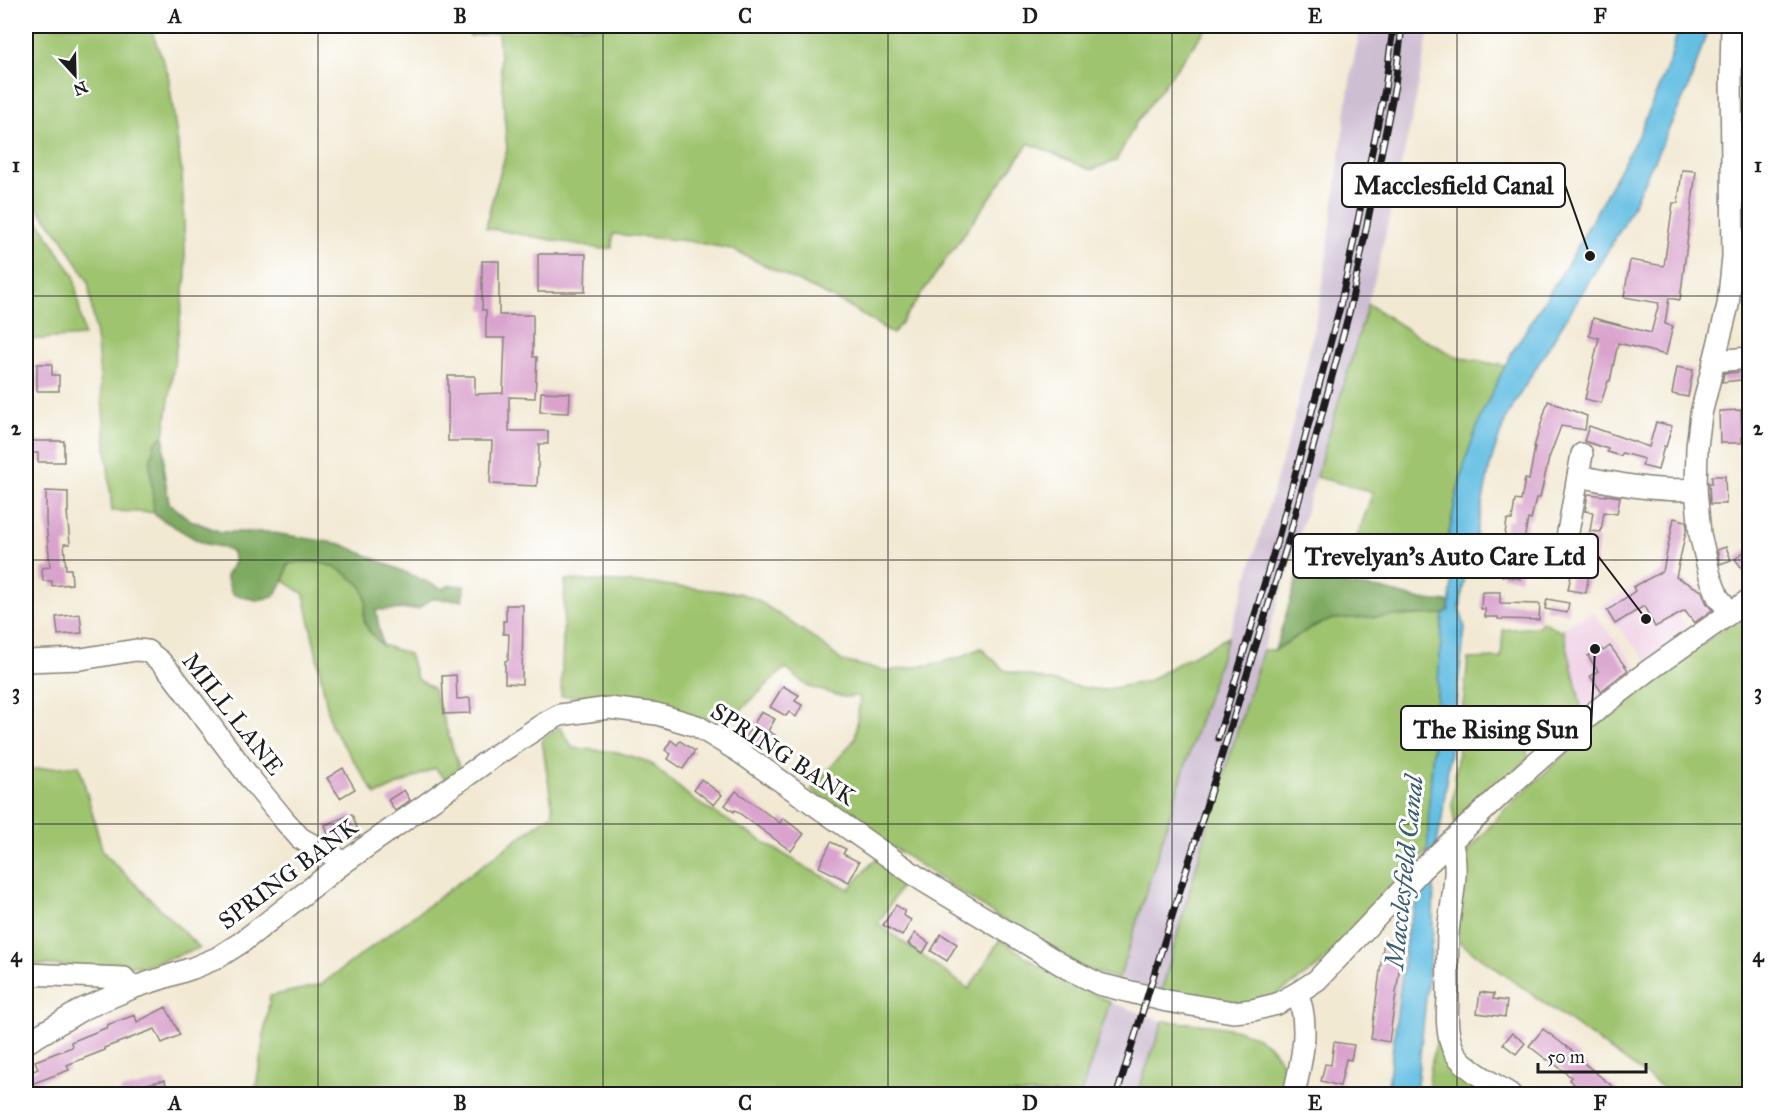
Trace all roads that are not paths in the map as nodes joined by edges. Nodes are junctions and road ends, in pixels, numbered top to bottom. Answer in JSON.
{"nodes":[{"id":1,"x":1732,"y":26,"type":"edge"},
{"id":2,"x":1749,"y":358,"type":"edge"},
{"id":3,"x":1714,"y":361,"type":"junction"},
{"id":4,"x":1582,"y":454,"type":"dead end"},
{"id":5,"x":1578,"y":476,"type":"junction"},
{"id":6,"x":1696,"y":489,"type":"junction"},
{"id":7,"x":1563,"y":560,"type":"dead end"},
{"id":8,"x":1749,"y":599,"type":"edge"},
{"id":9,"x":1730,"y":612,"type":"junction"},
{"id":10,"x":26,"y":661,"type":"edge"},
{"id":11,"x":1452,"y":842,"type":"junction"},
{"id":12,"x":342,"y":864,"type":"junction"},
{"id":13,"x":26,"y":974,"type":"edge"},
{"id":14,"x":132,"y":988,"type":"junction"},
{"id":15,"x":1297,"y":993,"type":"junction"},
{"id":16,"x":26,"y":1043,"type":"edge"},
{"id":17,"x":1294,"y":1095,"type":"edge"},
{"id":18,"x":1510,"y":1095,"type":"edge"}],
"edges":[{"from":1,"to":3,"type":"street"},
{"from":2,"to":3,"type":"street"},
{"from":3,"to":6,"type":"street"},
{"from":4,"to":5,"type":"street"},
{"from":5,"to":6,"type":"street"},
{"from":5,"to":7,"type":"street"},
{"from":6,"to":9,"type":"street"},
{"from":8,"to":9,"type":"street","name":"SPRING BANK"},
{"from":9,"to":11,"type":"street","name":"SPRING BANK"},
{"from":10,"to":12,"type":"street","name":"MILL LANE"},
{"from":11,"to":15,"type":"street","name":"SPRING BANK"},
{"from":11,"to":18,"type":"street"},
{"from":12,"to":14,"type":"street","name":"SPRING BANK"},
{"from":12,"to":15,"type":"street","name":"SPRING BANK"},
{"from":13,"to":14,"type":"street"},
{"from":14,"to":16,"type":"street","name":"SPRING BANK"},
{"from":15,"to":17,"type":"street"}]}
